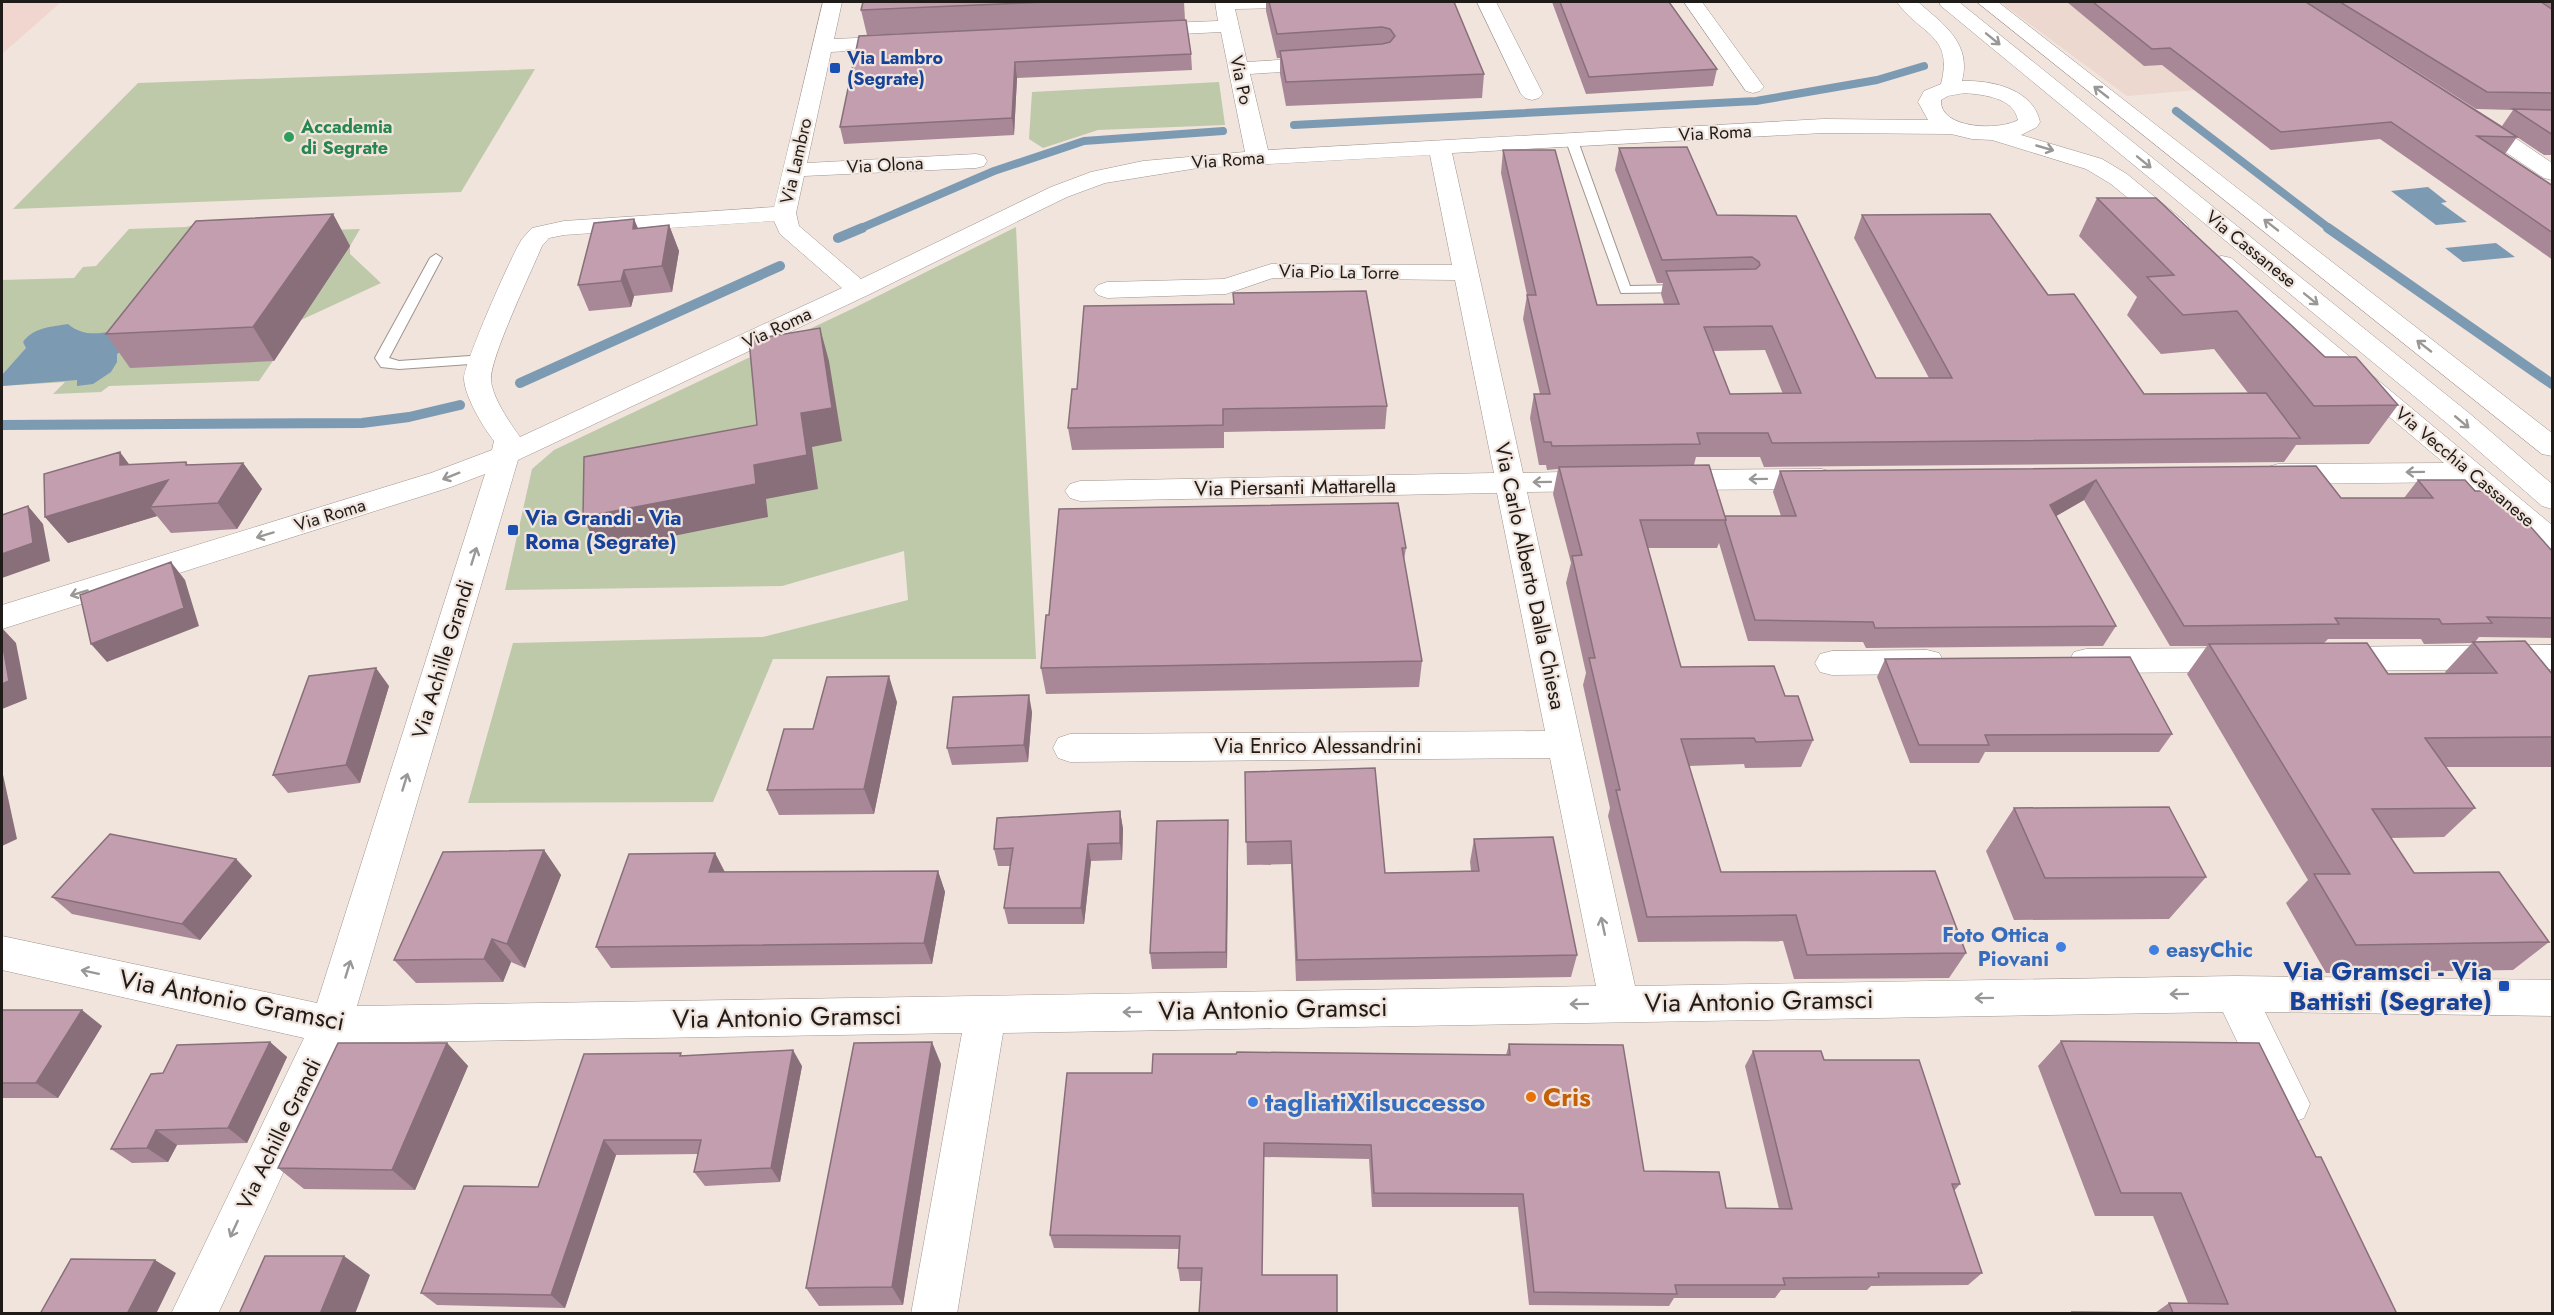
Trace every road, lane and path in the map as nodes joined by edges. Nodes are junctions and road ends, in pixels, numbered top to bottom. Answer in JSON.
{"nodes":[{"id":1,"x":832,"y":2,"type":"edge"},
{"id":2,"x":1284,"y":2,"type":"edge"},
{"id":3,"x":1486,"y":2,"type":"edge"},
{"id":4,"x":1693,"y":2,"type":"edge"},
{"id":5,"x":1907,"y":2,"type":"edge"},
{"id":6,"x":1948,"y":2,"type":"edge"},
{"id":7,"x":1987,"y":2,"type":"edge"},
{"id":8,"x":1225,"y":3,"type":"edge"},
{"id":9,"x":1230,"y":26,"type":"junction"},
{"id":10,"x":1124,"y":31,"type":"edge"},
{"id":11,"x":923,"y":41,"type":"edge"},
{"id":12,"x":822,"y":46,"type":"junction"},
{"id":13,"x":1347,"y":62,"type":"edge"},
{"id":14,"x":1238,"y":69,"type":"junction"},
{"id":15,"x":1753,"y":87,"type":"dead end"},
{"id":16,"x":1941,"y":92,"type":"junction"},
{"id":17,"x":1532,"y":94,"type":"dead end"},
{"id":18,"x":2505,"y":117,"type":"dead end"},
{"id":19,"x":1823,"y":126,"type":"junction"},
{"id":20,"x":1954,"y":127,"type":"junction"},
{"id":21,"x":1995,"y":134,"type":"junction"},
{"id":22,"x":1572,"y":141,"type":"junction"},
{"id":23,"x":1440,"y":148,"type":"junction"},
{"id":24,"x":1258,"y":158,"type":"junction"},
{"id":25,"x":976,"y":161,"type":"dead end"},
{"id":26,"x":794,"y":170,"type":"junction"},
{"id":27,"x":2553,"y":173,"type":"edge"},
{"id":28,"x":784,"y":213,"type":"junction"},
{"id":29,"x":436,"y":258,"type":"dead end"},
{"id":30,"x":1466,"y":273,"type":"junction"},
{"id":31,"x":1701,"y":288,"type":"edge"},
{"id":32,"x":859,"y":290,"type":"junction"},
{"id":33,"x":1107,"y":290,"type":"dead end"},
{"id":34,"x":483,"y":359,"type":"junction"},
{"id":35,"x":2553,"y":447,"type":"edge"},
{"id":36,"x":505,"y":454,"type":"junction"},
{"id":37,"x":2473,"y":472,"type":"junction"},
{"id":38,"x":2247,"y":474,"type":"edge"},
{"id":39,"x":1843,"y":478,"type":"edge"},
{"id":40,"x":1510,"y":482,"type":"junction"},
{"id":41,"x":1080,"y":491,"type":"dead end"},
{"id":42,"x":2553,"y":499,"type":"edge"},
{"id":43,"x":2553,"y":541,"type":"edge"},
{"id":44,"x":2,"y":618,"type":"edge"},
{"id":45,"x":2553,"y":657,"type":"edge"},
{"id":46,"x":2304,"y":659,"type":"edge"},
{"id":47,"x":2269,"y":660,"type":"edge"},
{"id":48,"x":2056,"y":661,"type":"edge"},
{"id":49,"x":1962,"y":662,"type":"edge"},
{"id":50,"x":1832,"y":663,"type":"dead end"},
{"id":51,"x":1565,"y":744,"type":"junction"},
{"id":52,"x":1070,"y":748,"type":"dead end"},
{"id":53,"x":2,"y":953,"type":"edge"},
{"id":54,"x":2235,"y":994,"type":"junction"},
{"id":55,"x":2553,"y":998,"type":"edge"},
{"id":56,"x":1619,"y":1004,"type":"junction"},
{"id":57,"x":986,"y":1014,"type":"junction"},
{"id":58,"x":332,"y":1025,"type":"junction"},
{"id":59,"x":2308,"y":1143,"type":"edge"},
{"id":60,"x":194,"y":1314,"type":"edge"},
{"id":61,"x":934,"y":1314,"type":"edge"}],
"edges":[{"from":1,"to":12,"type":"street","name":"Via Lambro"},
{"from":2,"to":8,"type":"street"},
{"from":3,"to":17,"type":"street"},
{"from":4,"to":15,"type":"street"},
{"from":5,"to":16,"type":"street"},
{"from":6,"to":42,"type":"street","name":"Via Cassanese","one_way":true},
{"from":35,"to":7,"type":"street","name":"Via Cassanese","one_way":true},
{"from":8,"to":9,"type":"street","name":"Via Po"},
{"from":9,"to":10,"type":"street"},
{"from":9,"to":14,"type":"street","name":"Via Po"},
{"from":11,"to":12,"type":"street"},
{"from":12,"to":26,"type":"street","name":"Via Lambro"},
{"from":13,"to":14,"type":"street"},
{"from":14,"to":24,"type":"street","name":"Via Po"},
{"from":16,"to":19,"type":"street","name":"Via Roma"},
{"from":16,"to":20,"type":"street"},
{"from":16,"to":21,"type":"street"},
{"from":18,"to":27,"type":"street"},
{"from":19,"to":20,"type":"street","name":"Via Roma"},
{"from":19,"to":22,"type":"street","name":"Via Roma"},
{"from":20,"to":21,"type":"street","name":"Via Roma"},
{"from":21,"to":37,"type":"street","name":"Via Vecchia Cassanese","one_way":true},
{"from":22,"to":23,"type":"street","name":"Via Roma"},
{"from":22,"to":31,"type":"lane"},
{"from":23,"to":24,"type":"street","name":"Via Roma"},
{"from":23,"to":30,"type":"street","name":"Via Carlo Alberto Dalla Chiesa"},
{"from":24,"to":32,"type":"street","name":"Via Roma"},
{"from":25,"to":26,"type":"street","name":"Via Olona"},
{"from":26,"to":28,"type":"street","name":"Via Lambro"},
{"from":28,"to":32,"type":"street","name":"Via Lambro"},
{"from":28,"to":34,"type":"street"},
{"from":29,"to":34,"type":"lane"},
{"from":30,"to":33,"type":"street","name":"Via Pio La Torre"},
{"from":30,"to":40,"type":"street","name":"Via Carlo Alberto Dalla Chiesa"},
{"from":32,"to":36,"type":"street","name":"Via Roma"},
{"from":34,"to":36,"type":"street"},
{"from":36,"to":44,"type":"street","name":"Via Roma","one_way":true},
{"from":58,"to":36,"type":"street","name":"Via Achille Grandi","one_way":true},
{"from":37,"to":38,"type":"street","one_way":true},
{"from":37,"to":43,"type":"street","name":"Via Vecchia Cassanese"},
{"from":39,"to":40,"type":"street","name":"Via Piersanti Mattarella","one_way":true},
{"from":40,"to":41,"type":"street","name":"Via Piersanti Mattarella"},
{"from":40,"to":51,"type":"street","name":"Via Carlo Alberto Dalla Chiesa"},
{"from":45,"to":46,"type":"street"},
{"from":47,"to":48,"type":"street"},
{"from":49,"to":50,"type":"street"},
{"from":51,"to":52,"type":"street","name":"Via Enrico Alessandrini"},
{"from":56,"to":51,"type":"street","name":"Via Carlo Alberto Dalla Chiesa","one_way":true},
{"from":58,"to":53,"type":"street","name":"Via Antonio Gramsci","one_way":true},
{"from":54,"to":55,"type":"street","name":"Via Antonio Gramsci"},
{"from":54,"to":56,"type":"street","name":"Via Antonio Gramsci","one_way":true},
{"from":54,"to":59,"type":"street"},
{"from":56,"to":57,"type":"street","name":"Via Antonio Gramsci","one_way":true},
{"from":57,"to":58,"type":"street","name":"Via Antonio Gramsci"},
{"from":57,"to":61,"type":"street"},
{"from":58,"to":60,"type":"street","name":"Via Achille Grandi","one_way":true}]}
